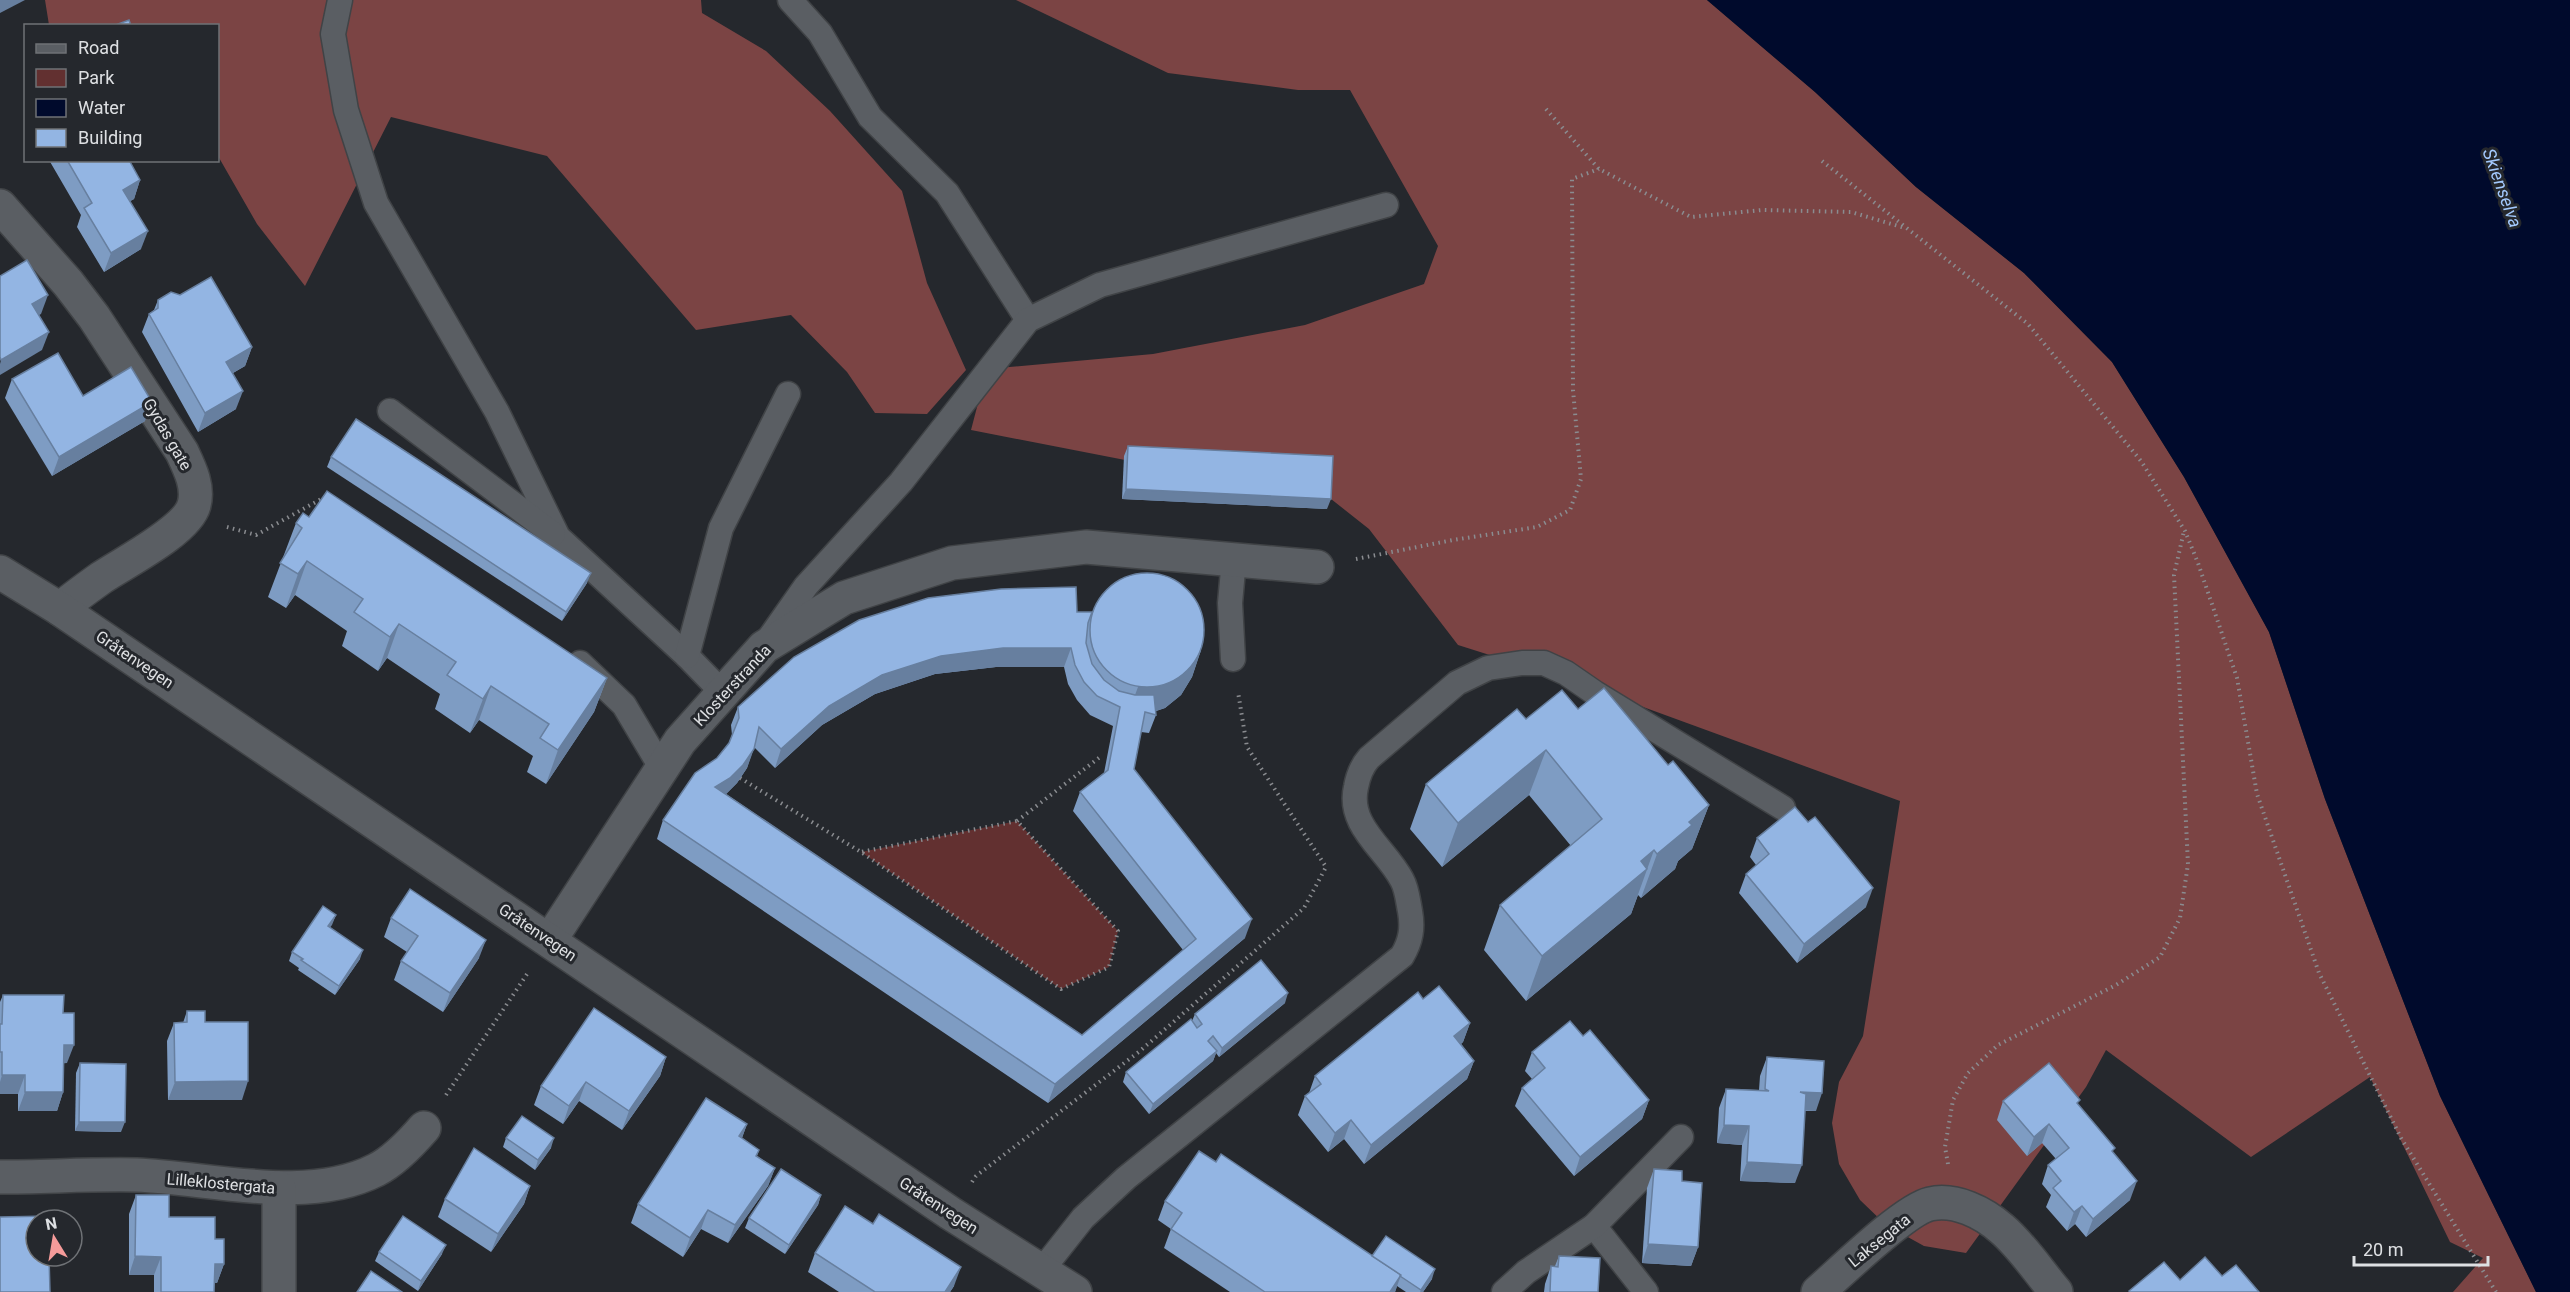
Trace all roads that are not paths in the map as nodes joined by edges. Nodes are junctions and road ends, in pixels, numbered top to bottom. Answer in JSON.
{"nodes":[{"id":1,"x":340,"y":0,"type":"edge"},
{"id":2,"x":790,"y":0,"type":"edge"},
{"id":3,"x":0,"y":206,"type":"edge"},
{"id":4,"x":1386,"y":206,"type":"dead end"},
{"id":5,"x":1028,"y":321,"type":"junction"},
{"id":6,"x":788,"y":394,"type":"dead end"},
{"id":7,"x":390,"y":411,"type":"dead end"},
{"id":8,"x":558,"y":537,"type":"junction"},
{"id":9,"x":1234,"y":559,"type":"junction"},
{"id":10,"x":1317,"y":567,"type":"road end"},
{"id":11,"x":0,"y":572,"type":"edge"},
{"id":12,"x":60,"y":609,"type":"junction"},
{"id":13,"x":764,"y":647,"type":"junction"},
{"id":14,"x":565,"y":653,"type":"edge"},
{"id":15,"x":687,"y":656,"type":"junction"},
{"id":16,"x":1233,"y":659,"type":"road end"},
{"id":17,"x":723,"y":693,"type":"junction"},
{"id":18,"x":662,"y":769,"type":"junction"},
{"id":19,"x":1783,"y":808,"type":"dead end"},
{"id":20,"x":550,"y":940,"type":"junction"},
{"id":21,"x":424,"y":1128,"type":"road end"},
{"id":22,"x":1681,"y":1137,"type":"dead end"},
{"id":23,"x":0,"y":1177,"type":"edge"},
{"id":24,"x":279,"y":1188,"type":"junction"},
{"id":25,"x":1594,"y":1226,"type":"junction"},
{"id":26,"x":1042,"y":1270,"type":"junction"},
{"id":27,"x":279,"y":1292,"type":"edge"},
{"id":28,"x":1075,"y":1292,"type":"edge"},
{"id":29,"x":1504,"y":1292,"type":"edge"},
{"id":30,"x":1646,"y":1292,"type":"edge"},
{"id":31,"x":1818,"y":1292,"type":"edge"},
{"id":32,"x":2056,"y":1292,"type":"edge"}],
"edges":[{"from":1,"to":8,"type":"lane"},
{"from":2,"to":5,"type":"lane"},
{"from":3,"to":12,"type":"street","name":"Gydas gate"},
{"from":4,"to":5,"type":"lane"},
{"from":5,"to":13,"type":"lane"},
{"from":6,"to":15,"type":"lane"},
{"from":7,"to":8,"type":"lane"},
{"from":8,"to":15,"type":"lane"},
{"from":9,"to":10,"type":"street","name":"Klosterstranda"},
{"from":9,"to":13,"type":"street","name":"Klosterstranda"},
{"from":9,"to":16,"type":"lane"},
{"from":11,"to":12,"type":"street","name":"Gråtenvegen"},
{"from":12,"to":20,"type":"street","name":"Gråtenvegen"},
{"from":13,"to":17,"type":"street","name":"Klosterstranda"},
{"from":14,"to":18,"type":"lane"},
{"from":15,"to":17,"type":"lane"},
{"from":17,"to":18,"type":"street","name":"Klosterstranda"},
{"from":18,"to":20,"type":"street","name":"Klosterstranda"},
{"from":19,"to":26,"type":"lane"},
{"from":20,"to":26,"type":"street","name":"Gråtenvegen"},
{"from":21,"to":24,"type":"street","name":"Lilleklostergata"},
{"from":22,"to":25,"type":"lane"},
{"from":23,"to":24,"type":"street","name":"Lilleklostergata"},
{"from":24,"to":27,"type":"street"},
{"from":25,"to":29,"type":"lane"},
{"from":25,"to":30,"type":"lane"},
{"from":26,"to":28,"type":"street","name":"Gråtenvegen"},
{"from":31,"to":32,"type":"street","name":"Laksegata"}]}
